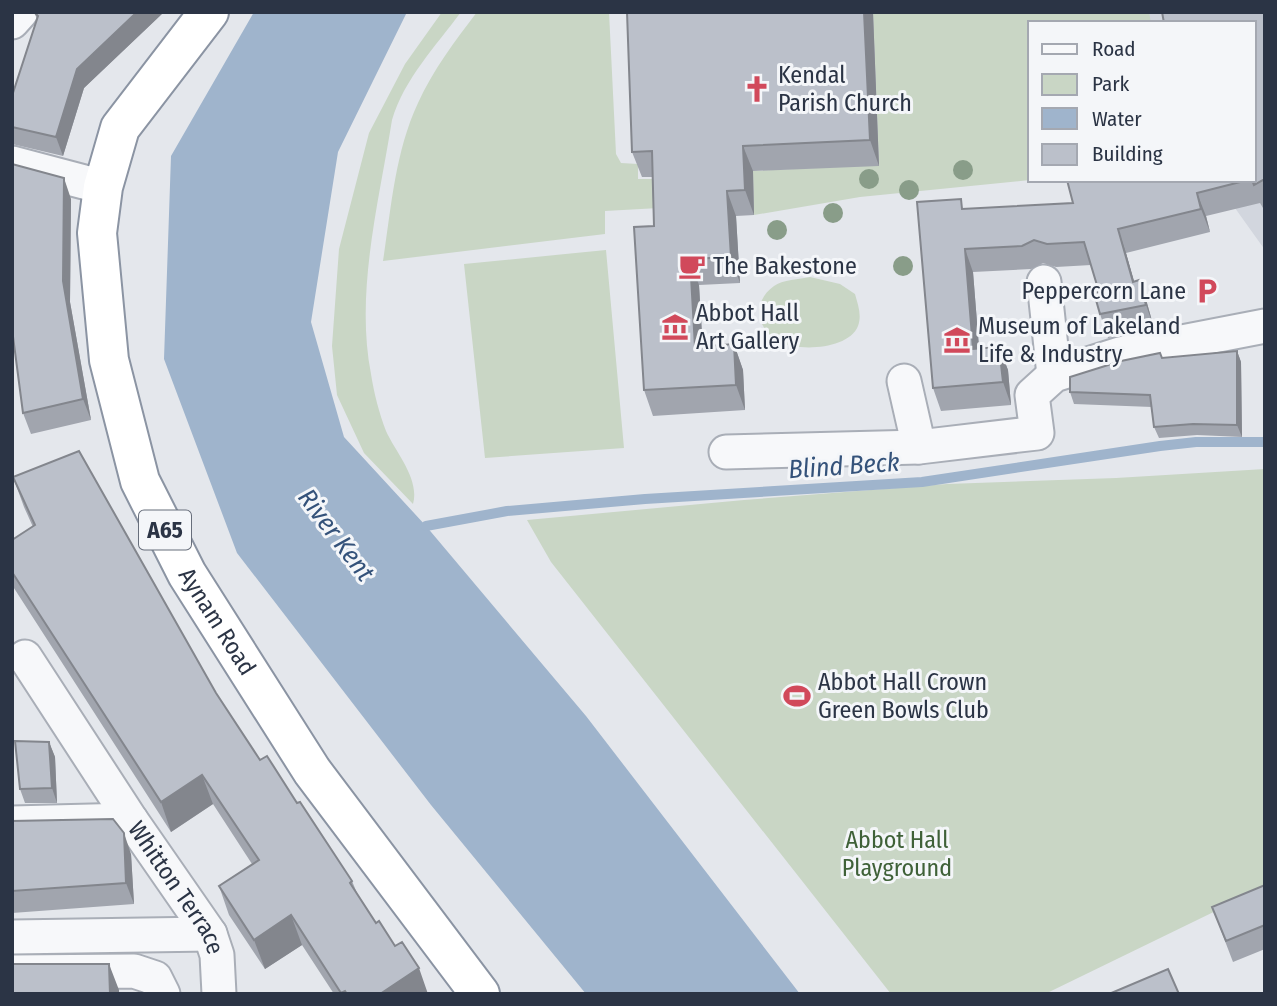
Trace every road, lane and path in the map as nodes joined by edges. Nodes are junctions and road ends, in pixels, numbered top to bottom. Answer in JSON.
{"nodes":[{"id":1,"x":21,"y":12,"type":"edge"},
{"id":2,"x":209,"y":12,"type":"edge"},
{"id":3,"x":12,"y":22,"type":"edge"},
{"id":4,"x":12,"y":163,"type":"edge"},
{"id":5,"x":103,"y":187,"type":"junction"},
{"id":6,"x":1044,"y":282,"type":"dead end"},
{"id":7,"x":1265,"y":326,"type":"edge"},
{"id":8,"x":1054,"y":374,"type":"junction"},
{"id":9,"x":904,"y":381,"type":"dead end"},
{"id":10,"x":919,"y":447,"type":"junction"},
{"id":11,"x":726,"y":453,"type":"dead end"},
{"id":12,"x":25,"y":657,"type":"dead end"},
{"id":13,"x":131,"y":820,"type":"junction"},
{"id":14,"x":12,"y":823,"type":"edge"},
{"id":15,"x":210,"y":934,"type":"junction"},
{"id":16,"x":12,"y":937,"type":"edge"},
{"id":17,"x":12,"y":972,"type":"edge"},
{"id":18,"x":163,"y":994,"type":"edge"},
{"id":19,"x":219,"y":994,"type":"edge"},
{"id":20,"x":480,"y":994,"type":"edge"}],
"edges":[{"from":1,"to":3,"type":"street"},
{"from":2,"to":5,"type":"highway","name":"Aynam Road","number":"A65"},
{"from":4,"to":5,"type":"street"},
{"from":5,"to":20,"type":"highway","name":"Aynam Road","number":"A65"},
{"from":6,"to":8,"type":"street"},
{"from":7,"to":8,"type":"street"},
{"from":8,"to":10,"type":"street"},
{"from":9,"to":10,"type":"street"},
{"from":10,"to":11,"type":"street"},
{"from":12,"to":13,"type":"street"},
{"from":13,"to":14,"type":"street","name":"Whitton Terrace"},
{"from":13,"to":15,"type":"street","name":"Whitton Terrace"},
{"from":15,"to":16,"type":"street"},
{"from":15,"to":19,"type":"street","name":"Whitton Terrace"},
{"from":17,"to":18,"type":"street"}]}
